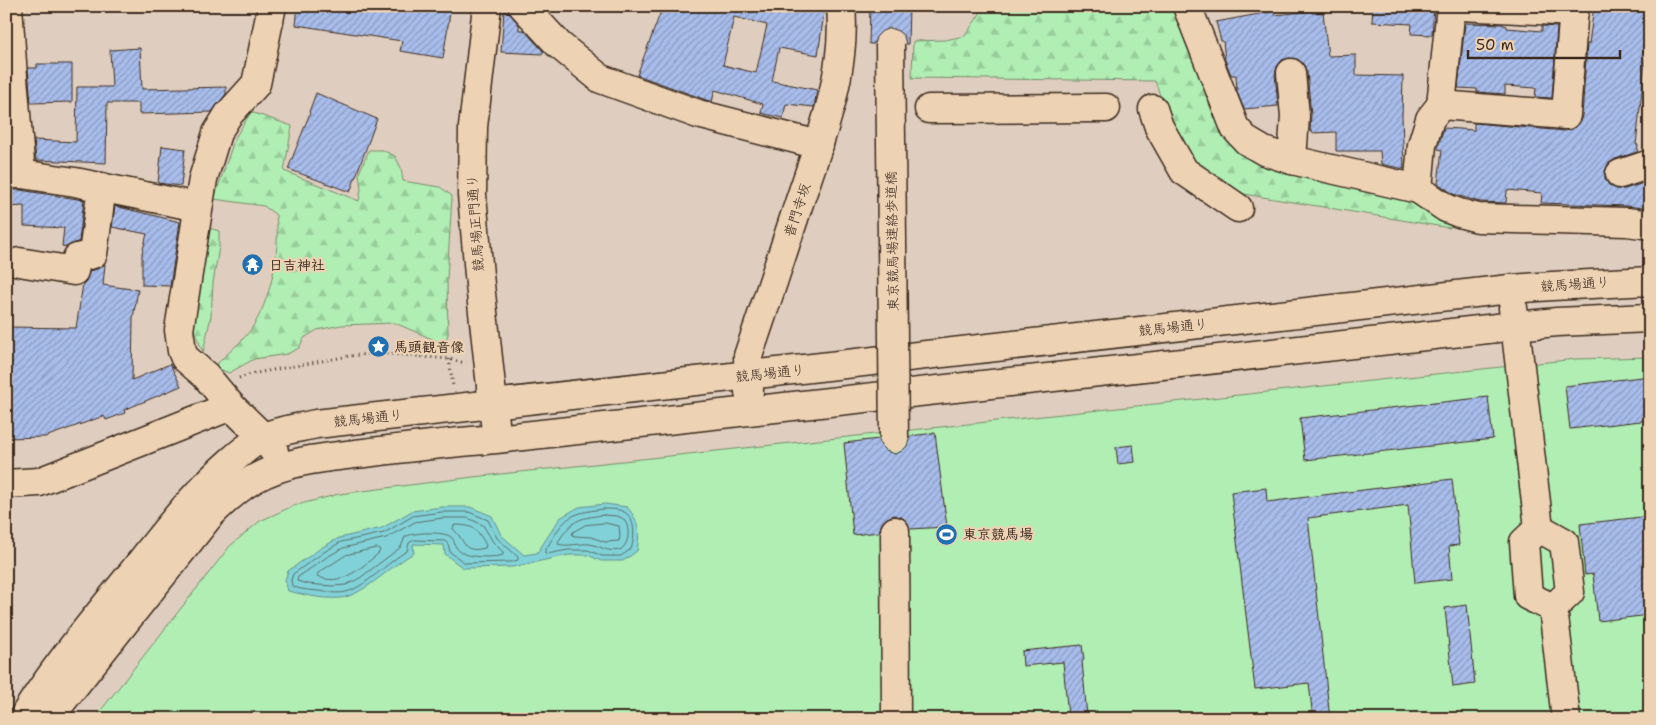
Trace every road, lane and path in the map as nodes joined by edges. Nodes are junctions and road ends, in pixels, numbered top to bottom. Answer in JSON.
{"nodes":[{"id":1,"x":8,"y":6,"type":"edge"},
{"id":2,"x":272,"y":6,"type":"edge"},
{"id":3,"x":487,"y":6,"type":"edge"},
{"id":4,"x":522,"y":6,"type":"edge"},
{"id":5,"x":841,"y":6,"type":"edge"},
{"id":6,"x":1187,"y":6,"type":"edge"},
{"id":7,"x":1451,"y":6,"type":"edge"},
{"id":8,"x":1461,"y":6,"type":"edge"},
{"id":9,"x":1574,"y":9,"type":"edge"},
{"id":10,"x":890,"y":44,"type":"dead end"},
{"id":11,"x":1291,"y":73,"type":"dead end"},
{"id":12,"x":10,"y":77,"type":"edge"},
{"id":13,"x":1441,"y":105,"type":"junction"},
{"id":14,"x":1106,"y":108,"type":"dead end"},
{"id":15,"x":930,"y":109,"type":"dead end"},
{"id":16,"x":1153,"y":109,"type":"dead end"},
{"id":17,"x":819,"y":145,"type":"junction"},
{"id":18,"x":1292,"y":160,"type":"junction"},
{"id":19,"x":1650,"y":164,"type":"edge"},
{"id":20,"x":14,"y":174,"type":"edge"},
{"id":21,"x":1620,"y":174,"type":"dead end"},
{"id":22,"x":102,"y":187,"type":"junction"},
{"id":23,"x":1418,"y":189,"type":"junction"},
{"id":24,"x":198,"y":207,"type":"junction"},
{"id":25,"x":1238,"y":208,"type":"dead end"},
{"id":26,"x":1650,"y":225,"type":"edge"},
{"id":27,"x":19,"y":262,"type":"dead end"},
{"id":28,"x":1650,"y":281,"type":"edge"},
{"id":29,"x":1510,"y":289,"type":"junction"},
{"id":30,"x":1650,"y":318,"type":"edge"},
{"id":31,"x":1515,"y":326,"type":"junction"},
{"id":32,"x":1139,"y":331,"type":"junction"},
{"id":33,"x":449,"y":359,"type":"dead end"},
{"id":34,"x":1143,"y":368,"type":"junction"},
{"id":35,"x":749,"y":375,"type":"junction"},
{"id":36,"x":454,"y":388,"type":"dead end"},
{"id":37,"x":492,"y":404,"type":"junction"},
{"id":38,"x":231,"y":406,"type":"junction"},
{"id":39,"x":749,"y":411,"type":"junction"},
{"id":40,"x":263,"y":437,"type":"junction"},
{"id":41,"x":894,"y":438,"type":"dead end"},
{"id":42,"x":496,"y":439,"type":"junction"},
{"id":43,"x":285,"y":466,"type":"junction"},
{"id":44,"x":6,"y":484,"type":"edge"},
{"id":45,"x":1539,"y":528,"type":"junction"},
{"id":46,"x":894,"y":531,"type":"dead end"},
{"id":47,"x":1553,"y":608,"type":"junction"},
{"id":48,"x":22,"y":719,"type":"edge"},
{"id":49,"x":48,"y":719,"type":"edge"},
{"id":50,"x":896,"y":719,"type":"edge"},
{"id":51,"x":1566,"y":719,"type":"edge"}],
"edges":[{"from":1,"to":12,"type":"street"},
{"from":2,"to":24,"type":"street"},
{"from":3,"to":37,"type":"street","name":"競馬場正門通り"},
{"from":4,"to":17,"type":"street"},
{"from":5,"to":17,"type":"street","name":"普門寺坂"},
{"from":6,"to":18,"type":"street"},
{"from":7,"to":13,"type":"street"},
{"from":8,"to":9,"type":"street"},
{"from":9,"to":13,"type":"street"},
{"from":10,"to":41,"type":"street","name":"東京競馬場連絡歩道橋","bridge":true},
{"from":11,"to":18,"type":"street"},
{"from":12,"to":20,"type":"street"},
{"from":13,"to":23,"type":"street"},
{"from":14,"to":15,"type":"street"},
{"from":16,"to":25,"type":"street"},
{"from":17,"to":35,"type":"street","name":"普門寺坂"},
{"from":18,"to":23,"type":"street"},
{"from":19,"to":21,"type":"street"},
{"from":20,"to":22,"type":"street"},
{"from":22,"to":24,"type":"street"},
{"from":22,"to":27,"type":"street"},
{"from":23,"to":26,"type":"street"},
{"from":24,"to":38,"type":"street"},
{"from":28,"to":29,"type":"street","name":"競馬場通り"},
{"from":29,"to":31,"type":"street"},
{"from":29,"to":32,"type":"street","name":"競馬場通り"},
{"from":30,"to":31,"type":"street"},
{"from":31,"to":34,"type":"street"},
{"from":31,"to":45,"type":"street"},
{"from":32,"to":34,"type":"street"},
{"from":32,"to":35,"type":"street","name":"競馬場通り"},
{"from":33,"to":36,"type":"path"},
{"from":34,"to":39,"type":"street"},
{"from":35,"to":37,"type":"street","name":"競馬場通り"},
{"from":35,"to":39,"type":"street","name":"普門寺坂"},
{"from":37,"to":40,"type":"street","name":"競馬場通り"},
{"from":37,"to":42,"type":"street","name":"競馬場正門通り"},
{"from":38,"to":40,"type":"street"},
{"from":38,"to":44,"type":"street"},
{"from":39,"to":42,"type":"street"},
{"from":40,"to":43,"type":"street"},
{"from":40,"to":48,"type":"street","name":"競馬場通り"},
{"from":42,"to":43,"type":"street"},
{"from":43,"to":49,"type":"street"},
{"from":45,"to":47,"type":"street"},
{"from":45,"to":47,"type":"street"},
{"from":46,"to":50,"type":"street"},
{"from":47,"to":51,"type":"street"}]}
